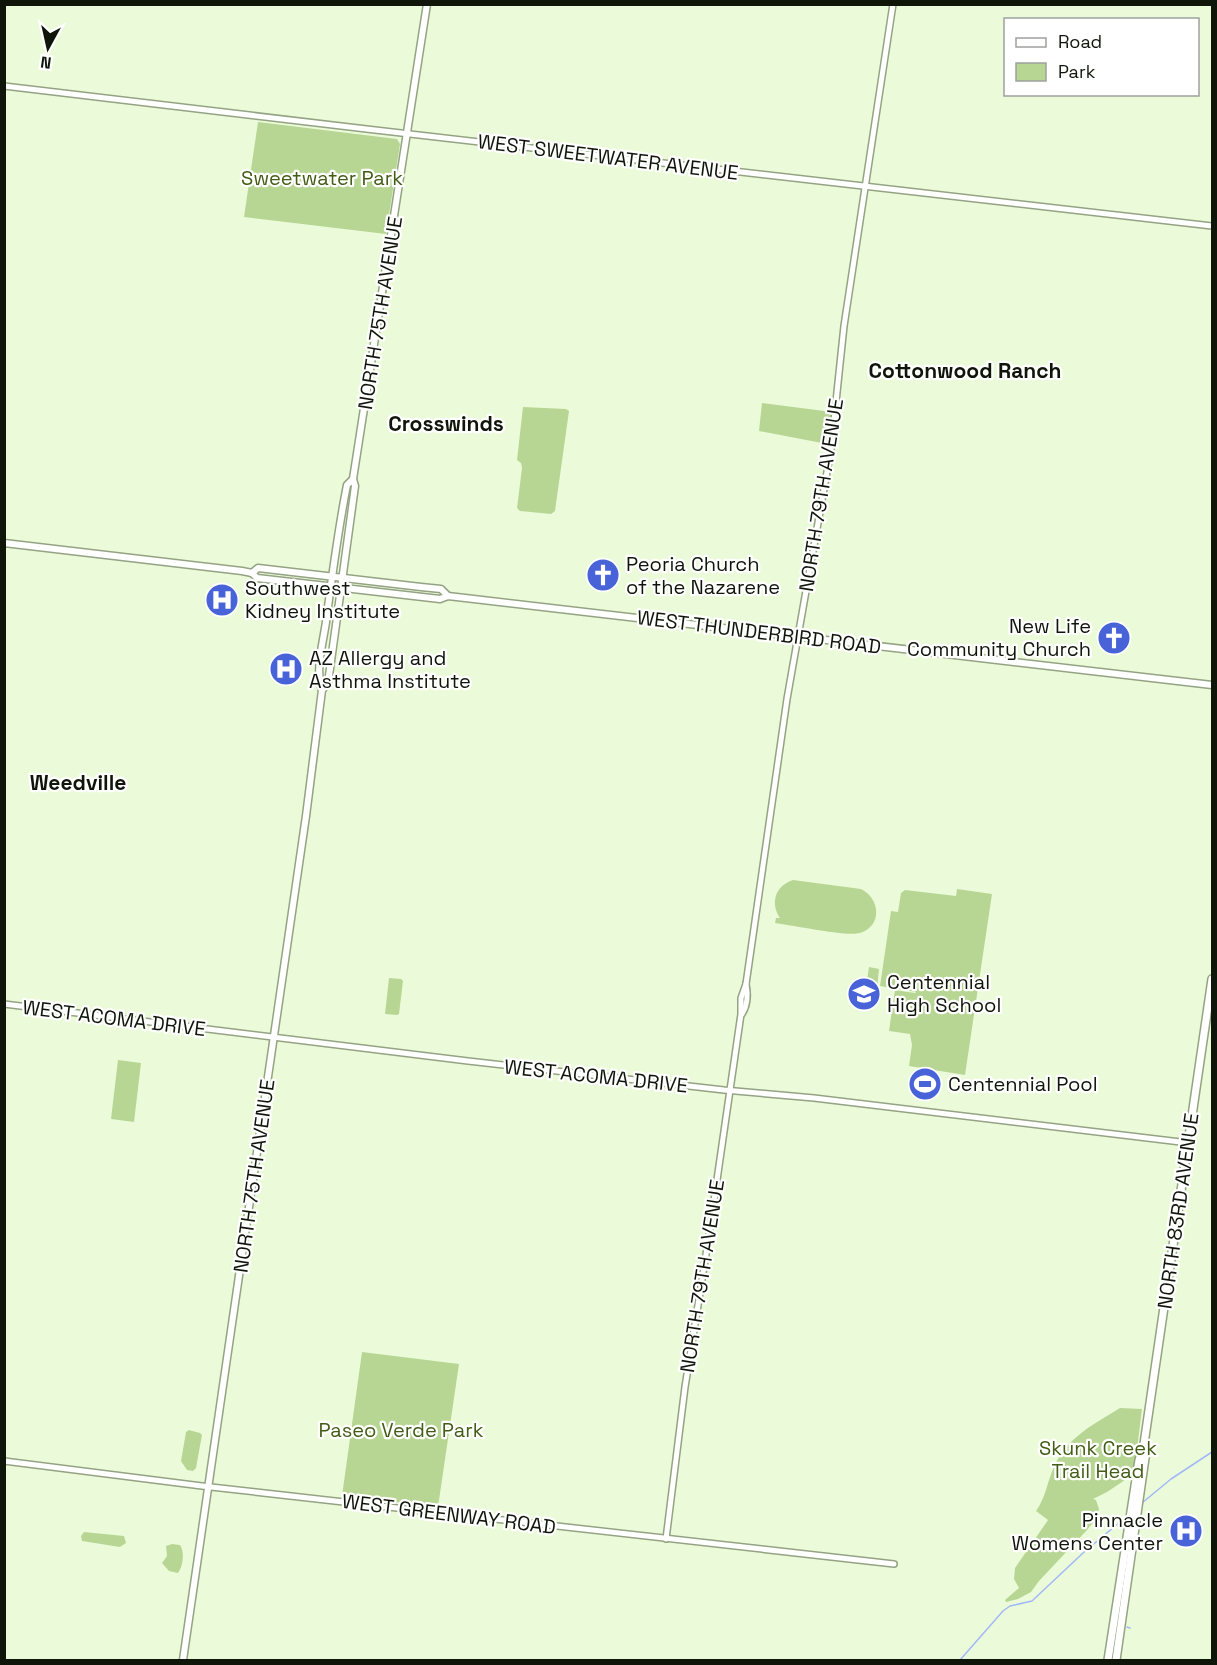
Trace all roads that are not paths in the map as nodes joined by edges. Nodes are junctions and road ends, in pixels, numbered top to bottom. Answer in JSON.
{"nodes":[{"id":1,"x":427,"y":4,"type":"edge"},
{"id":2,"x":893,"y":4,"type":"edge"},
{"id":3,"x":4,"y":86,"type":"edge"},
{"id":4,"x":408,"y":134,"type":"junction"},
{"id":5,"x":866,"y":186,"type":"junction"},
{"id":6,"x":1212,"y":226,"type":"edge"},
{"id":7,"x":353,"y":479,"type":"junction"},
{"id":8,"x":4,"y":543,"type":"edge"},
{"id":9,"x":252,"y":573,"type":"junction"},
{"id":10,"x":332,"y":577,"type":"junction"},
{"id":11,"x":342,"y":578,"type":"junction"},
{"id":12,"x":330,"y":587,"type":"junction"},
{"id":13,"x":341,"y":588,"type":"junction"},
{"id":14,"x":448,"y":596,"type":"junction"},
{"id":15,"x":798,"y":637,"type":"junction"},
{"id":16,"x":1212,"y":685,"type":"edge"},
{"id":17,"x":322,"y":690,"type":"junction"},
{"id":18,"x":1212,"y":979,"type":"edge"},
{"id":19,"x":4,"y":1004,"type":"edge"},
{"id":20,"x":274,"y":1036,"type":"junction"},
{"id":21,"x":731,"y":1089,"type":"junction"},
{"id":22,"x":1189,"y":1143,"type":"junction"},
{"id":23,"x":4,"y":1461,"type":"edge"},
{"id":24,"x":210,"y":1486,"type":"junction"},
{"id":25,"x":666,"y":1539,"type":"junction"},
{"id":26,"x":1130,"y":1545,"type":"junction"},
{"id":27,"x":894,"y":1564,"type":"dead end"},
{"id":28,"x":183,"y":1660,"type":"edge"},
{"id":29,"x":1108,"y":1660,"type":"edge"},
{"id":30,"x":1116,"y":1660,"type":"edge"}],
"edges":[{"from":1,"to":4,"type":"main road","name":"NORTH 75TH AVENUE"},
{"from":2,"to":5,"type":"street","name":"NORTH 79TH AVENUE"},
{"from":3,"to":4,"type":"street","name":"WEST SWEETWATER AVENUE"},
{"from":4,"to":5,"type":"street","name":"WEST SWEETWATER AVENUE"},
{"from":4,"to":7,"type":"main road","name":"NORTH 75TH AVENUE"},
{"from":5,"to":6,"type":"street","name":"WEST SWEETWATER AVENUE"},
{"from":5,"to":15,"type":"street","name":"NORTH 79TH AVENUE"},
{"from":7,"to":10,"type":"main road","name":"NORTH 75TH AVENUE"},
{"from":7,"to":11,"type":"main road","name":"NORTH 75TH AVENUE"},
{"from":8,"to":9,"type":"main road","name":"WEST THUNDERBIRD ROAD"},
{"from":9,"to":10,"type":"main road","name":"WEST THUNDERBIRD ROAD"},
{"from":9,"to":12,"type":"main road","name":"WEST THUNDERBIRD ROAD"},
{"from":10,"to":11,"type":"main road","name":"WEST THUNDERBIRD ROAD"},
{"from":10,"to":12,"type":"main road","name":"NORTH 75TH AVENUE"},
{"from":11,"to":13,"type":"main road","name":"NORTH 75TH AVENUE"},
{"from":11,"to":14,"type":"main road","name":"WEST THUNDERBIRD ROAD"},
{"from":12,"to":13,"type":"main road","name":"WEST THUNDERBIRD ROAD"},
{"from":12,"to":17,"type":"main road","name":"NORTH 75TH AVENUE"},
{"from":13,"to":14,"type":"main road","name":"WEST THUNDERBIRD ROAD"},
{"from":13,"to":17,"type":"main road","name":"NORTH 75TH AVENUE"},
{"from":14,"to":15,"type":"main road","name":"WEST THUNDERBIRD ROAD"},
{"from":15,"to":16,"type":"main road","name":"WEST THUNDERBIRD ROAD"},
{"from":15,"to":21,"type":"street","name":"NORTH 79TH AVENUE"},
{"from":17,"to":20,"type":"main road","name":"NORTH 75TH AVENUE"},
{"from":18,"to":22,"type":"main road","name":"NORTH 83RD AVENUE"},
{"from":19,"to":20,"type":"street","name":"WEST ACOMA DRIVE"},
{"from":20,"to":21,"type":"street","name":"WEST ACOMA DRIVE"},
{"from":20,"to":24,"type":"main road","name":"NORTH 75TH AVENUE"},
{"from":21,"to":22,"type":"street","name":"WEST ACOMA DRIVE"},
{"from":21,"to":25,"type":"street","name":"NORTH 79TH AVENUE"},
{"from":22,"to":26,"type":"main road","name":"NORTH 83RD AVENUE"},
{"from":23,"to":24,"type":"street","name":"WEST GREENWAY ROAD"},
{"from":24,"to":25,"type":"street","name":"WEST GREENWAY ROAD"},
{"from":24,"to":28,"type":"main road","name":"NORTH 75TH AVENUE"},
{"from":25,"to":27,"type":"street","name":"WEST GREENWAY ROAD"},
{"from":26,"to":29,"type":"main road","name":"NORTH 83RD AVENUE"},
{"from":26,"to":30,"type":"main road","name":"NORTH 83RD AVENUE"}]}
